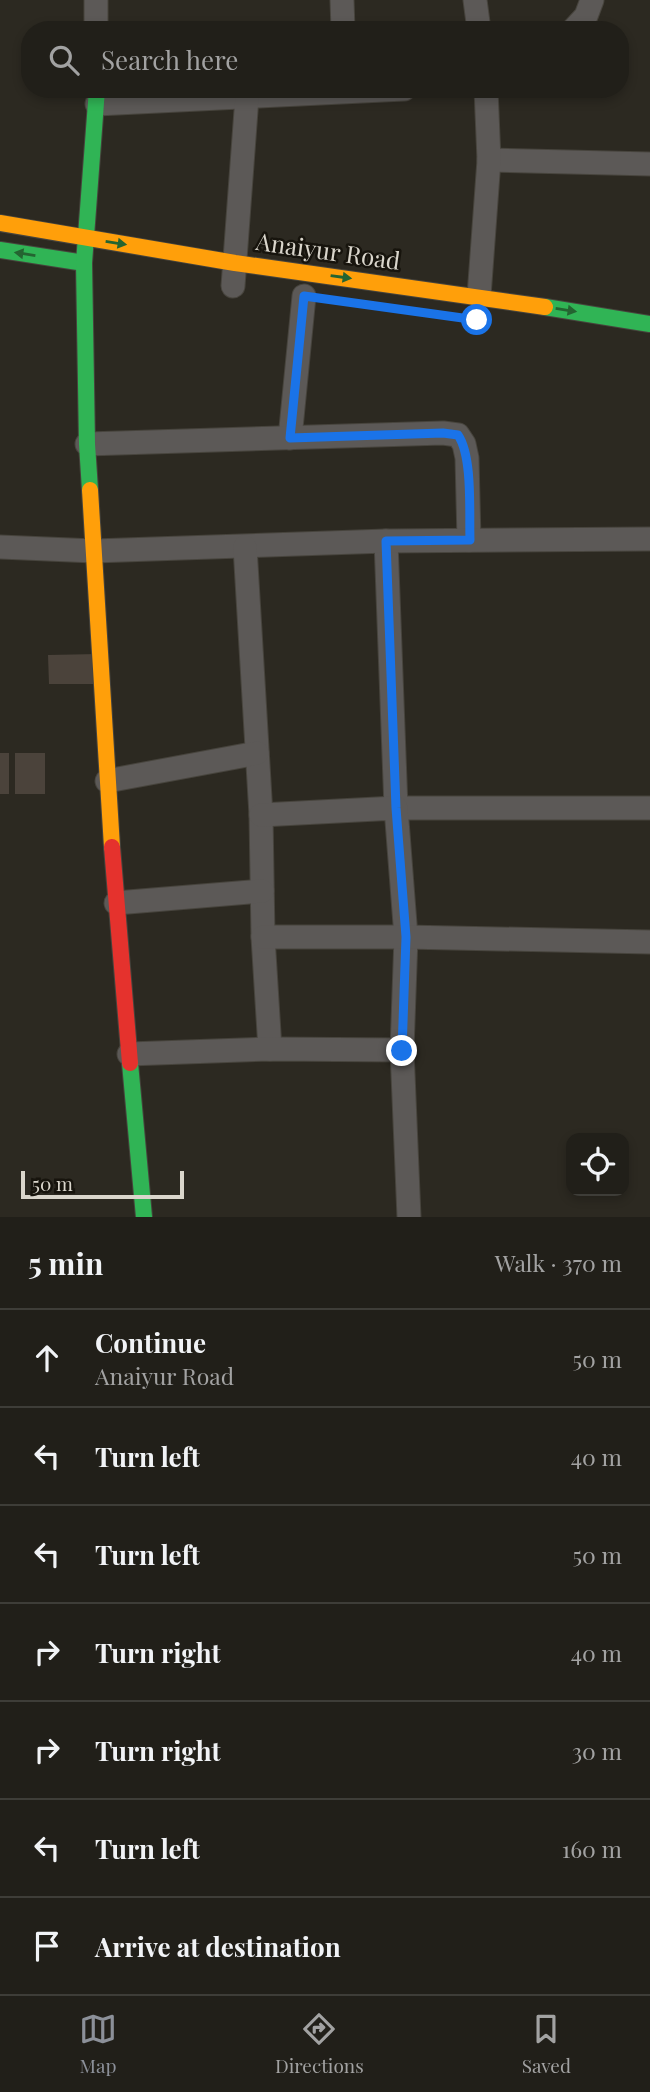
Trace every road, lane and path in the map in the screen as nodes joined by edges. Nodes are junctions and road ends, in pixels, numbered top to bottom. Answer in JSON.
{"nodes":[{"id":1,"x":96,"y":0,"type":"edge"},
{"id":2,"x":342,"y":0,"type":"edge"},
{"id":3,"x":475,"y":0,"type":"edge"},
{"id":4,"x":592,"y":0,"type":"edge"},
{"id":5,"x":96,"y":21,"type":"edge"},
{"id":6,"x":343,"y":21,"type":"edge"},
{"id":7,"x":478,"y":21,"type":"edge"},
{"id":8,"x":581,"y":21,"type":"edge"},
{"id":9,"x":97,"y":98,"type":"edge"},
{"id":10,"x":247,"y":98,"type":"edge"},
{"id":11,"x":486,"y":98,"type":"edge"},
{"id":12,"x":489,"y":160,"type":"junction"},
{"id":13,"x":650,"y":164,"type":"edge"},
{"id":14,"x":0,"y":223,"type":"edge"},
{"id":15,"x":86,"y":238,"type":"junction"},
{"id":16,"x":0,"y":250,"type":"edge"},
{"id":17,"x":90,"y":264,"type":"junction"},
{"id":18,"x":233,"y":280,"type":"junction"},
{"id":19,"x":304,"y":296,"type":"dead end"},
{"id":20,"x":479,"y":296,"type":"junction"},
{"id":21,"x":650,"y":324,"type":"edge"},
{"id":22,"x":290,"y":438,"type":"junction"},
{"id":23,"x":88,"y":444,"type":"junction"},
{"id":24,"x":650,"y":539,"type":"edge"},
{"id":25,"x":470,"y":540,"type":"junction"},
{"id":26,"x":386,"y":541,"type":"junction"},
{"id":27,"x":0,"y":547,"type":"edge"},
{"id":28,"x":244,"y":547,"type":"junction"},
{"id":29,"x":94,"y":551,"type":"junction"},
{"id":30,"x":257,"y":753,"type":"junction"},
{"id":31,"x":107,"y":781,"type":"junction"},
{"id":32,"x":396,"y":808,"type":"junction"},
{"id":33,"x":650,"y":808,"type":"edge"},
{"id":34,"x":261,"y":815,"type":"junction"},
{"id":35,"x":262,"y":891,"type":"junction"},
{"id":36,"x":116,"y":903,"type":"junction"},
{"id":37,"x":264,"y":937,"type":"junction"},
{"id":38,"x":406,"y":937,"type":"junction"},
{"id":39,"x":650,"y":942,"type":"edge"},
{"id":40,"x":270,"y":1049,"type":"junction"},
{"id":41,"x":402,"y":1051,"type":"junction"},
{"id":42,"x":128,"y":1054,"type":"junction"},
{"id":43,"x":144,"y":1217,"type":"edge"},
{"id":44,"x":408,"y":1217,"type":"edge"}],
"edges":[{"from":1,"to":5,"type":"street"},
{"from":2,"to":6,"type":"street"},
{"from":3,"to":7,"type":"street"},
{"from":4,"to":8,"type":"street"},
{"from":9,"to":15,"type":"street"},
{"from":10,"to":18,"type":"street"},
{"from":11,"to":12,"type":"street"},
{"from":12,"to":13,"type":"street"},
{"from":12,"to":20,"type":"street"},
{"from":14,"to":15,"type":"street","name":"Anaiyur Road"},
{"from":15,"to":17,"type":"street"},
{"from":15,"to":18,"type":"street","name":"Anaiyur Road","one_way":true},
{"from":17,"to":16,"type":"street","one_way":true},
{"from":17,"to":23,"type":"street"},
{"from":18,"to":20,"type":"street","name":"Anaiyur Road","one_way":true},
{"from":19,"to":22,"type":"street"},
{"from":20,"to":21,"type":"street","name":"Anaiyur Road","one_way":true},
{"from":22,"to":23,"type":"street"},
{"from":22,"to":25,"type":"street"},
{"from":23,"to":29,"type":"street"},
{"from":24,"to":25,"type":"street"},
{"from":25,"to":26,"type":"street"},
{"from":26,"to":28,"type":"street"},
{"from":26,"to":32,"type":"street"},
{"from":27,"to":29,"type":"street"},
{"from":28,"to":29,"type":"street"},
{"from":28,"to":30,"type":"street"},
{"from":29,"to":31,"type":"street"},
{"from":30,"to":31,"type":"street"},
{"from":30,"to":34,"type":"street"},
{"from":31,"to":36,"type":"street"},
{"from":32,"to":33,"type":"street"},
{"from":32,"to":34,"type":"street"},
{"from":32,"to":38,"type":"street"},
{"from":34,"to":35,"type":"street"},
{"from":35,"to":36,"type":"street"},
{"from":35,"to":37,"type":"street"},
{"from":36,"to":42,"type":"street"},
{"from":37,"to":38,"type":"street"},
{"from":37,"to":40,"type":"street"},
{"from":38,"to":39,"type":"street"},
{"from":38,"to":41,"type":"street"},
{"from":40,"to":41,"type":"street"},
{"from":40,"to":42,"type":"street"},
{"from":41,"to":44,"type":"street"},
{"from":42,"to":43,"type":"street"}]}
